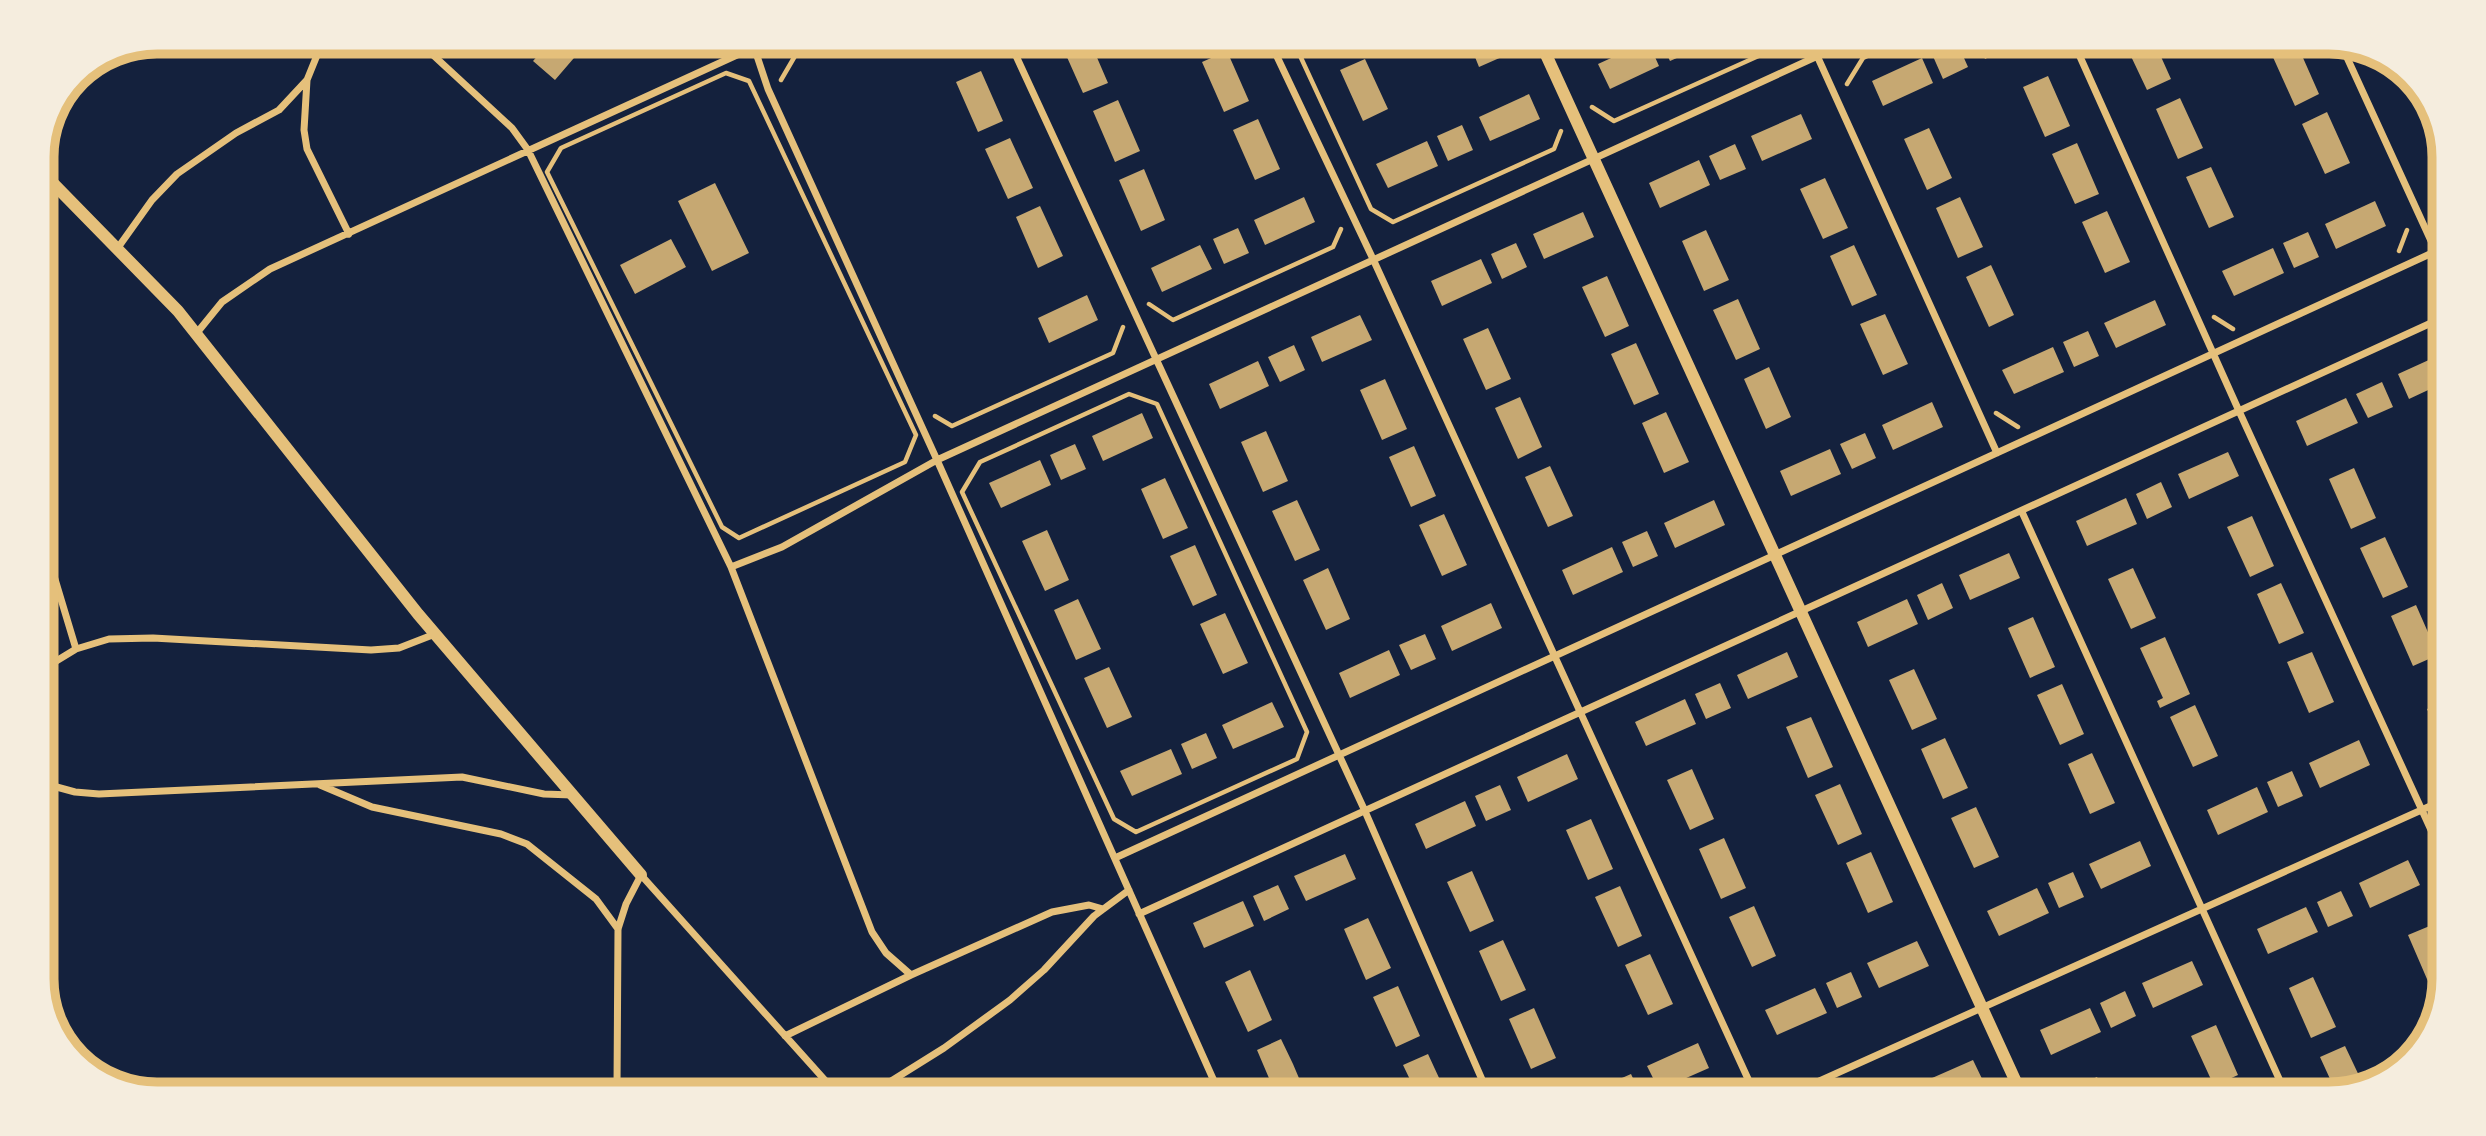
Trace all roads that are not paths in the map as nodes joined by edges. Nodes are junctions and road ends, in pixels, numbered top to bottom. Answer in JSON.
{"nodes":[{"id":1,"x":318,"y":54,"type":"edge"},
{"id":2,"x":431,"y":54,"type":"edge"},
{"id":3,"x":739,"y":54,"type":"edge"},
{"id":4,"x":760,"y":54,"type":"edge"},
{"id":5,"x":1015,"y":54,"type":"edge"},
{"id":6,"x":1275,"y":54,"type":"edge"},
{"id":7,"x":1546,"y":54,"type":"edge"},
{"id":8,"x":1812,"y":54,"type":"edge"},
{"id":9,"x":1817,"y":54,"type":"edge"},
{"id":10,"x":2079,"y":54,"type":"edge"},
{"id":11,"x":2346,"y":56,"type":"edge"},
{"id":12,"x":307,"y":80,"type":"junction"},
{"id":13,"x":528,"y":150,"type":"junction"},
{"id":14,"x":1594,"y":158,"type":"junction"},
{"id":15,"x":54,"y":184,"type":"edge"},
{"id":16,"x":349,"y":234,"type":"junction"},
{"id":17,"x":2432,"y":234,"type":"edge"},
{"id":18,"x":117,"y":250,"type":"junction"},
{"id":19,"x":2432,"y":252,"type":"edge"},
{"id":20,"x":1373,"y":259,"type":"junction"},
{"id":21,"x":2432,"y":323,"type":"edge"},
{"id":22,"x":196,"y":334,"type":"junction"},
{"id":23,"x":2213,"y":354,"type":"junction"},
{"id":24,"x":1157,"y":360,"type":"junction"},
{"id":25,"x":2239,"y":411,"type":"junction"},
{"id":26,"x":1997,"y":453,"type":"junction"},
{"id":27,"x":937,"y":460,"type":"junction"},
{"id":28,"x":2022,"y":512,"type":"junction"},
{"id":29,"x":1775,"y":555,"type":"junction"},
{"id":30,"x":731,"y":567,"type":"junction"},
{"id":31,"x":54,"y":577,"type":"edge"},
{"id":32,"x":1801,"y":611,"type":"junction"},
{"id":33,"x":436,"y":634,"type":"junction"},
{"id":34,"x":75,"y":649,"type":"junction"},
{"id":35,"x":1554,"y":656,"type":"junction"},
{"id":36,"x":54,"y":662,"type":"edge"},
{"id":37,"x":1581,"y":710,"type":"junction"},
{"id":38,"x":1339,"y":755,"type":"junction"},
{"id":39,"x":316,"y":784,"type":"junction"},
{"id":40,"x":54,"y":786,"type":"edge"},
{"id":41,"x":573,"y":795,"type":"junction"},
{"id":42,"x":2432,"y":805,"type":"edge"},
{"id":43,"x":1364,"y":809,"type":"junction"},
{"id":44,"x":2422,"y":810,"type":"junction"},
{"id":45,"x":2432,"y":833,"type":"edge"},
{"id":46,"x":1115,"y":858,"type":"junction"},
{"id":47,"x":641,"y":875,"type":"junction"},
{"id":48,"x":1129,"y":890,"type":"junction"},
{"id":49,"x":2200,"y":908,"type":"junction"},
{"id":50,"x":1103,"y":909,"type":"junction"},
{"id":51,"x":1139,"y":914,"type":"junction"},
{"id":52,"x":618,"y":929,"type":"junction"},
{"id":53,"x":911,"y":975,"type":"junction"},
{"id":54,"x":1982,"y":1008,"type":"junction"},
{"id":55,"x":785,"y":1036,"type":"junction"},
{"id":56,"x":617,"y":1082,"type":"edge"},
{"id":57,"x":827,"y":1082,"type":"edge"},
{"id":58,"x":890,"y":1082,"type":"edge"},
{"id":59,"x":1214,"y":1082,"type":"edge"},
{"id":60,"x":1483,"y":1082,"type":"edge"},
{"id":61,"x":1749,"y":1082,"type":"edge"},
{"id":62,"x":1818,"y":1082,"type":"edge"},
{"id":63,"x":2016,"y":1082,"type":"edge"},
{"id":64,"x":2280,"y":1082,"type":"edge"}],
"edges":[{"from":1,"to":12,"type":"street"},
{"from":2,"to":13,"type":"street"},
{"from":3,"to":13,"type":"street"},
{"from":4,"to":27,"type":"street"},
{"from":5,"to":24,"type":"street"},
{"from":6,"to":20,"type":"street"},
{"from":7,"to":14,"type":"street"},
{"from":8,"to":14,"type":"street"},
{"from":9,"to":26,"type":"street"},
{"from":10,"to":23,"type":"street"},
{"from":11,"to":17,"type":"street"},
{"from":12,"to":16,"type":"street"},
{"from":12,"to":18,"type":"street"},
{"from":13,"to":16,"type":"street"},
{"from":13,"to":30,"type":"street"},
{"from":14,"to":20,"type":"street"},
{"from":14,"to":29,"type":"street"},
{"from":15,"to":18,"type":"street"},
{"from":16,"to":22,"type":"street"},
{"from":18,"to":22,"type":"street"},
{"from":19,"to":23,"type":"street"},
{"from":20,"to":24,"type":"street"},
{"from":20,"to":35,"type":"street"},
{"from":21,"to":25,"type":"street"},
{"from":22,"to":33,"type":"street"},
{"from":23,"to":25,"type":"street"},
{"from":23,"to":26,"type":"street"},
{"from":24,"to":27,"type":"street"},
{"from":24,"to":38,"type":"street"},
{"from":25,"to":28,"type":"street"},
{"from":25,"to":44,"type":"street"},
{"from":26,"to":29,"type":"street"},
{"from":27,"to":30,"type":"street"},
{"from":27,"to":46,"type":"street"},
{"from":28,"to":32,"type":"street"},
{"from":28,"to":49,"type":"street"},
{"from":29,"to":32,"type":"street"},
{"from":29,"to":35,"type":"street"},
{"from":30,"to":53,"type":"street"},
{"from":31,"to":34,"type":"street"},
{"from":32,"to":37,"type":"street"},
{"from":32,"to":54,"type":"street"},
{"from":33,"to":34,"type":"street"},
{"from":33,"to":41,"type":"street"},
{"from":34,"to":36,"type":"street"},
{"from":35,"to":37,"type":"street"},
{"from":35,"to":38,"type":"street"},
{"from":37,"to":43,"type":"street"},
{"from":37,"to":61,"type":"street"},
{"from":38,"to":43,"type":"street"},
{"from":38,"to":46,"type":"street"},
{"from":39,"to":40,"type":"street"},
{"from":39,"to":41,"type":"street"},
{"from":39,"to":52,"type":"street"},
{"from":41,"to":47,"type":"street"},
{"from":42,"to":44,"type":"street"},
{"from":43,"to":51,"type":"street"},
{"from":43,"to":60,"type":"street"},
{"from":44,"to":45,"type":"street"},
{"from":44,"to":49,"type":"street"},
{"from":46,"to":48,"type":"street"},
{"from":47,"to":52,"type":"street"},
{"from":47,"to":55,"type":"street"},
{"from":48,"to":50,"type":"street"},
{"from":48,"to":51,"type":"street"},
{"from":49,"to":54,"type":"street"},
{"from":49,"to":64,"type":"street"},
{"from":50,"to":53,"type":"street"},
{"from":50,"to":58,"type":"street"},
{"from":51,"to":59,"type":"street"},
{"from":52,"to":56,"type":"street"},
{"from":53,"to":55,"type":"street"},
{"from":54,"to":62,"type":"street"},
{"from":54,"to":63,"type":"street"},
{"from":55,"to":57,"type":"street"}]}
